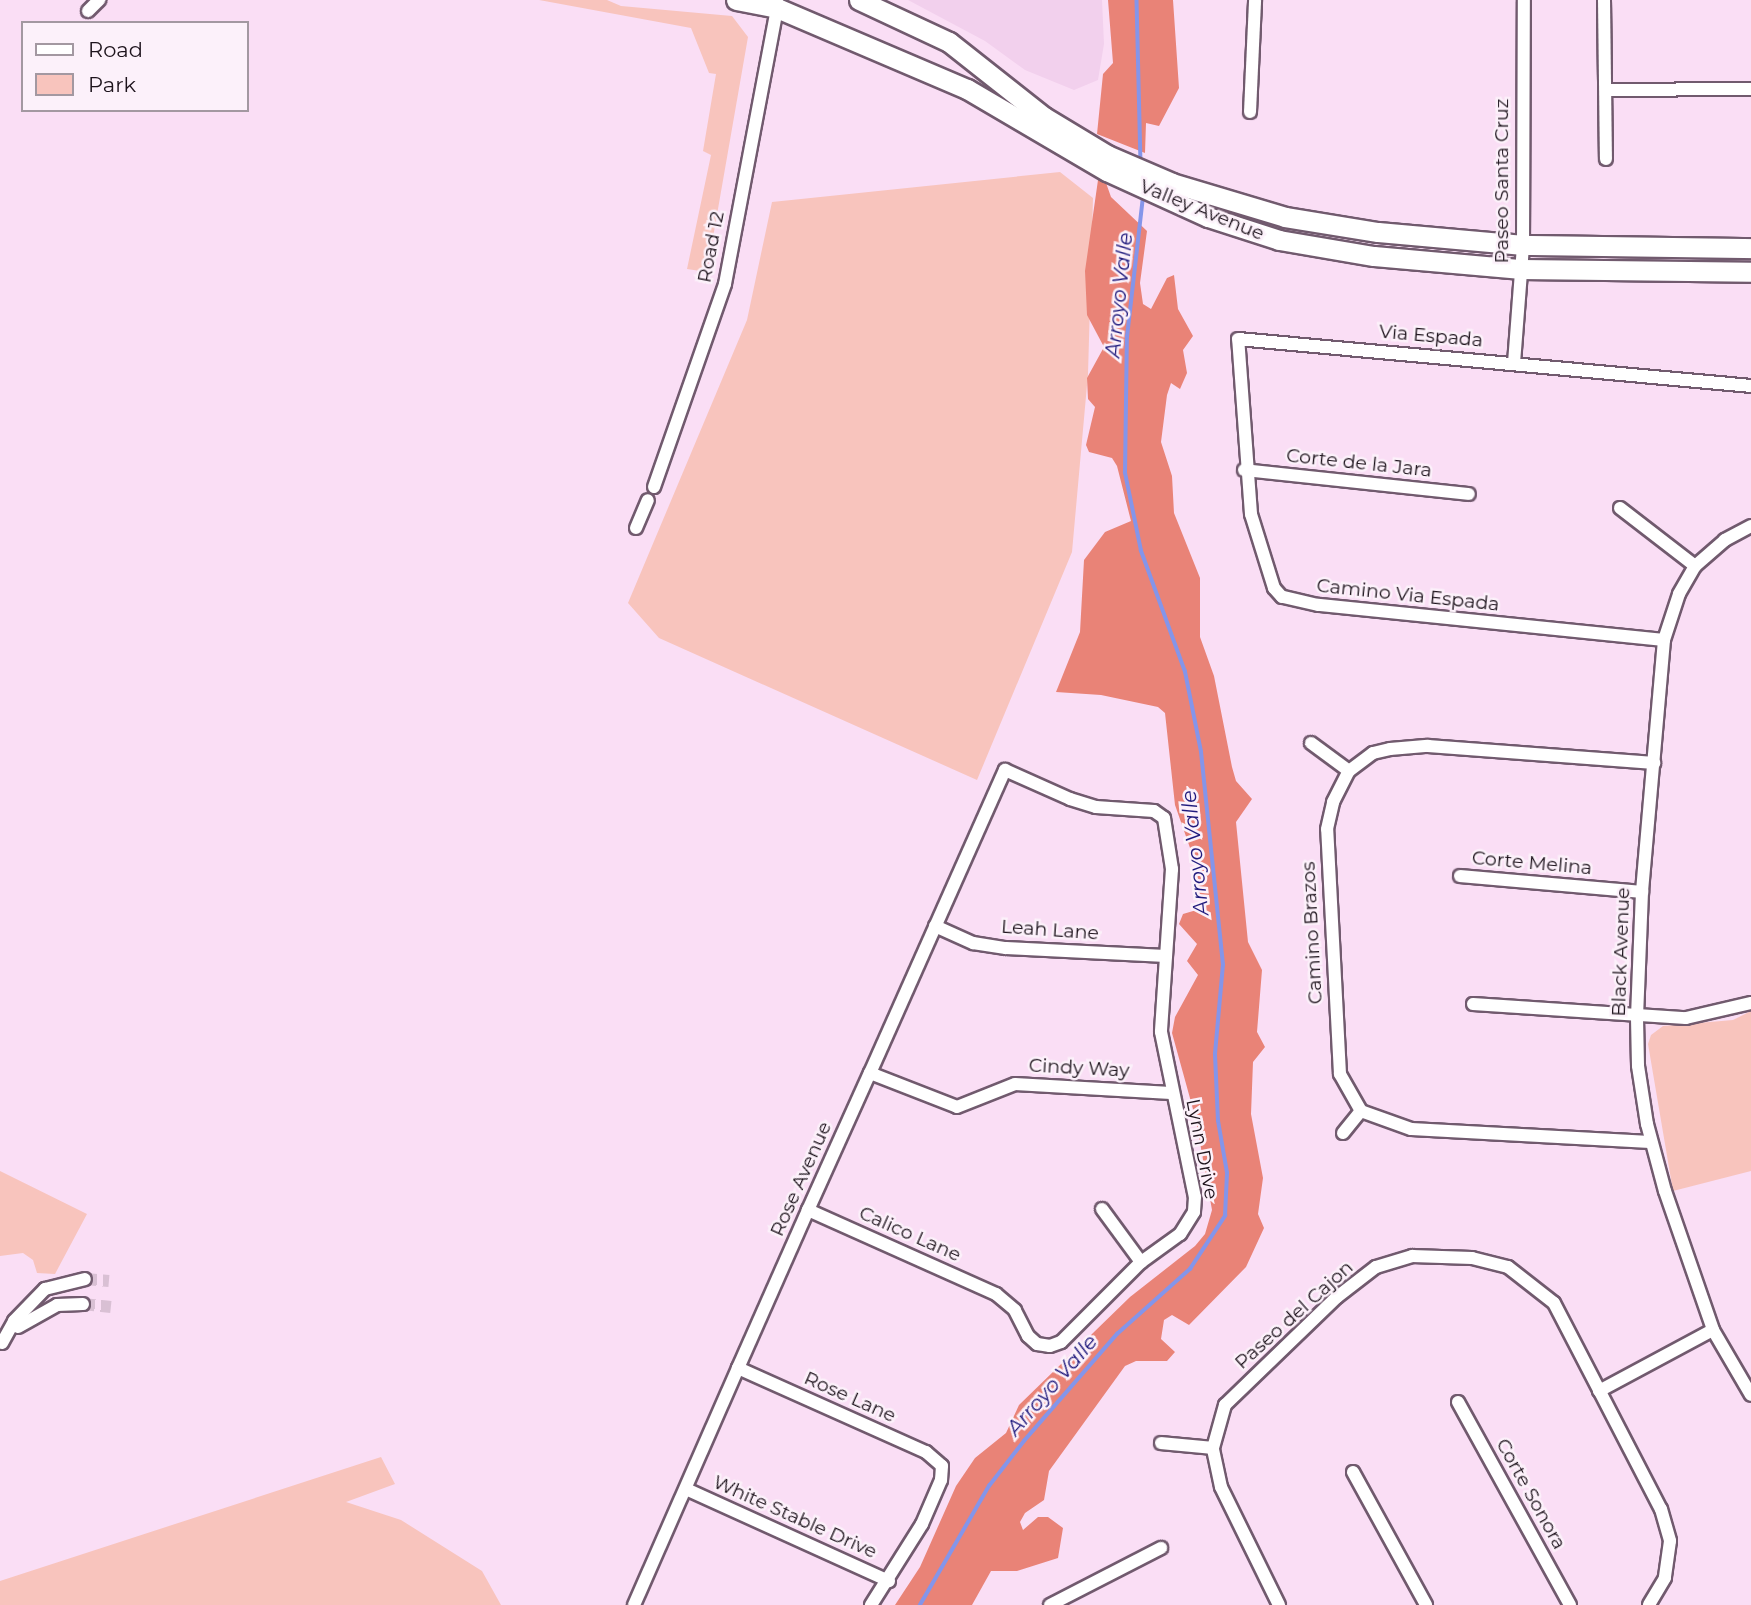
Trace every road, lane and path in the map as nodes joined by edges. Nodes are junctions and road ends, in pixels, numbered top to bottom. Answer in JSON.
{"nodes":[{"id":1,"x":99,"y":0,"type":"edge"},
{"id":2,"x":736,"y":0,"type":"edge"},
{"id":3,"x":859,"y":0,"type":"edge"},
{"id":4,"x":1255,"y":0,"type":"edge"},
{"id":5,"x":1524,"y":0,"type":"edge"},
{"id":6,"x":1604,"y":0,"type":"edge"},
{"id":7,"x":778,"y":4,"type":"edge"},
{"id":8,"x":88,"y":11,"type":"dead end"},
{"id":9,"x":1751,"y":89,"type":"edge"},
{"id":10,"x":1606,"y":90,"type":"junction"},
{"id":11,"x":1250,"y":112,"type":"dead end"},
{"id":12,"x":1606,"y":159,"type":"dead end"},
{"id":13,"x":1107,"y":163,"type":"junction"},
{"id":14,"x":1173,"y":192,"type":"junction"},
{"id":15,"x":1524,"y":245,"type":"junction"},
{"id":16,"x":1751,"y":248,"type":"edge"},
{"id":17,"x":1521,"y":269,"type":"junction"},
{"id":18,"x":1751,"y":272,"type":"edge"},
{"id":19,"x":1514,"y":363,"type":"junction"},
{"id":20,"x":1751,"y":386,"type":"edge"},
{"id":21,"x":1244,"y":470,"type":"junction"},
{"id":22,"x":654,"y":487,"type":"dead end"},
{"id":23,"x":1469,"y":494,"type":"dead end"},
{"id":24,"x":648,"y":500,"type":"dead end"},
{"id":25,"x":1620,"y":508,"type":"dead end"},
{"id":26,"x":1751,"y":526,"type":"edge"},
{"id":27,"x":636,"y":528,"type":"dead end"},
{"id":28,"x":1695,"y":566,"type":"junction"},
{"id":29,"x":1664,"y":640,"type":"junction"},
{"id":30,"x":1311,"y":743,"type":"dead end"},
{"id":31,"x":1654,"y":763,"type":"junction"},
{"id":32,"x":1349,"y":771,"type":"junction"},
{"id":33,"x":1164,"y":818,"type":"joint"},
{"id":34,"x":1460,"y":876,"type":"dead end"},
{"id":35,"x":1642,"y":892,"type":"junction"},
{"id":36,"x":935,"y":926,"type":"junction"},
{"id":37,"x":1166,"y":956,"type":"junction"},
{"id":38,"x":1751,"y":1003,"type":"edge"},
{"id":39,"x":1473,"y":1004,"type":"dead end"},
{"id":40,"x":1637,"y":1018,"type":"junction"},
{"id":41,"x":870,"y":1073,"type":"junction"},
{"id":42,"x":1171,"y":1093,"type":"junction"},
{"id":43,"x":1361,"y":1111,"type":"junction"},
{"id":44,"x":1343,"y":1133,"type":"dead end"},
{"id":45,"x":1650,"y":1142,"type":"junction"},
{"id":46,"x":1102,"y":1209,"type":"dead end"},
{"id":47,"x":808,"y":1210,"type":"junction"},
{"id":48,"x":1141,"y":1262,"type":"junction"},
{"id":49,"x":85,"y":1279,"type":"tunnel mouth"},
{"id":50,"x":996,"y":1294,"type":"joint"},
{"id":51,"x":83,"y":1304,"type":"tunnel mouth"},
{"id":52,"x":1713,"y":1330,"type":"junction"},
{"id":53,"x":1,"y":1343,"type":"edge"},
{"id":54,"x":738,"y":1368,"type":"junction"},
{"id":55,"x":1599,"y":1391,"type":"junction"},
{"id":56,"x":1751,"y":1395,"type":"edge"},
{"id":57,"x":1458,"y":1402,"type":"dead end"},
{"id":58,"x":1161,"y":1443,"type":"dead end"},
{"id":59,"x":1213,"y":1448,"type":"junction"},
{"id":60,"x":1353,"y":1472,"type":"dead end"},
{"id":61,"x":686,"y":1489,"type":"junction"},
{"id":62,"x":1161,"y":1548,"type":"dead end"},
{"id":63,"x":889,"y":1581,"type":"junction"},
{"id":64,"x":634,"y":1605,"type":"edge"},
{"id":65,"x":871,"y":1605,"type":"edge"},
{"id":66,"x":1050,"y":1605,"type":"edge"},
{"id":67,"x":1279,"y":1605,"type":"edge"},
{"id":68,"x":1426,"y":1605,"type":"edge"},
{"id":69,"x":1570,"y":1605,"type":"edge"},
{"id":70,"x":1649,"y":1605,"type":"edge"}],
"edges":[{"from":1,"to":8,"type":"street"},
{"from":2,"to":7,"type":"main road","name":"Valley Avenue"},
{"from":3,"to":13,"type":"main road","name":"Valley Avenue"},
{"from":4,"to":11,"type":"street"},
{"from":5,"to":15,"type":"street","name":"Paseo Santa Cruz"},
{"from":6,"to":10,"type":"street"},
{"from":7,"to":13,"type":"main road","name":"Valley Avenue"},
{"from":7,"to":22,"type":"street","name":"Road 12"},
{"from":9,"to":10,"type":"street"},
{"from":10,"to":12,"type":"street"},
{"from":13,"to":14,"type":"main road","name":"Valley Avenue"},
{"from":14,"to":15,"type":"main road","name":"Valley Avenue"},
{"from":14,"to":17,"type":"main road","name":"Valley Avenue"},
{"from":15,"to":16,"type":"main road","name":"Valley Avenue"},
{"from":15,"to":17,"type":"street","name":"Paseo Santa Cruz"},
{"from":17,"to":18,"type":"main road","name":"Valley Avenue"},
{"from":17,"to":19,"type":"street","name":"Paseo Santa Cruz"},
{"from":19,"to":20,"type":"street","name":"Via Espada"},
{"from":19,"to":21,"type":"street","name":"Via Espada"},
{"from":21,"to":23,"type":"street","name":"Corte de la Jara"},
{"from":21,"to":29,"type":"street","name":"Camino Via Espada"},
{"from":24,"to":27,"type":"street"},
{"from":25,"to":28,"type":"street"},
{"from":26,"to":28,"type":"street","name":"Black Avenue"},
{"from":28,"to":29,"type":"street","name":"Black Avenue"},
{"from":29,"to":31,"type":"street","name":"Black Avenue"},
{"from":30,"to":32,"type":"street"},
{"from":31,"to":32,"type":"street","name":"Camino Brazos"},
{"from":31,"to":35,"type":"street","name":"Black Avenue"},
{"from":32,"to":43,"type":"street","name":"Camino Brazos"},
{"from":33,"to":36,"type":"street","name":"Rose Avenue"},
{"from":33,"to":37,"type":"street","name":"Lynn Drive"},
{"from":34,"to":35,"type":"street","name":"Corte Melina"},
{"from":35,"to":40,"type":"street","name":"Black Avenue"},
{"from":36,"to":37,"type":"street","name":"Leah Lane"},
{"from":36,"to":41,"type":"street","name":"Rose Avenue"},
{"from":37,"to":42,"type":"street","name":"Lynn Drive"},
{"from":38,"to":40,"type":"street"},
{"from":39,"to":40,"type":"street"},
{"from":40,"to":45,"type":"street","name":"Black Avenue"},
{"from":41,"to":42,"type":"street","name":"Cindy Way"},
{"from":41,"to":47,"type":"street","name":"Rose Avenue"},
{"from":42,"to":48,"type":"street","name":"Lynn Drive"},
{"from":43,"to":44,"type":"street"},
{"from":43,"to":45,"type":"street"},
{"from":45,"to":52,"type":"street","name":"Black Avenue"},
{"from":46,"to":48,"type":"street"},
{"from":47,"to":50,"type":"street","name":"Calico Lane"},
{"from":47,"to":54,"type":"street","name":"Rose Avenue"},
{"from":48,"to":50,"type":"street","name":"Lynn Drive"},
{"from":49,"to":53,"type":"street"},
{"from":51,"to":53,"type":"street"},
{"from":52,"to":55,"type":"street"},
{"from":52,"to":56,"type":"street","name":"Black Avenue"},
{"from":54,"to":61,"type":"street","name":"Rose Avenue"},
{"from":54,"to":63,"type":"street","name":"Rose Lane"},
{"from":55,"to":59,"type":"street","name":"Paseo del Cajon"},
{"from":55,"to":70,"type":"street","name":"Paseo del Cajon"},
{"from":57,"to":69,"type":"street","name":"Corte Sonora"},
{"from":58,"to":59,"type":"street"},
{"from":59,"to":67,"type":"street","name":"Paseo del Cajon"},
{"from":60,"to":68,"type":"street"},
{"from":61,"to":63,"type":"street","name":"White Stable Drive"},
{"from":61,"to":64,"type":"street","name":"Rose Avenue"},
{"from":62,"to":66,"type":"street"},
{"from":63,"to":65,"type":"street"}]}
